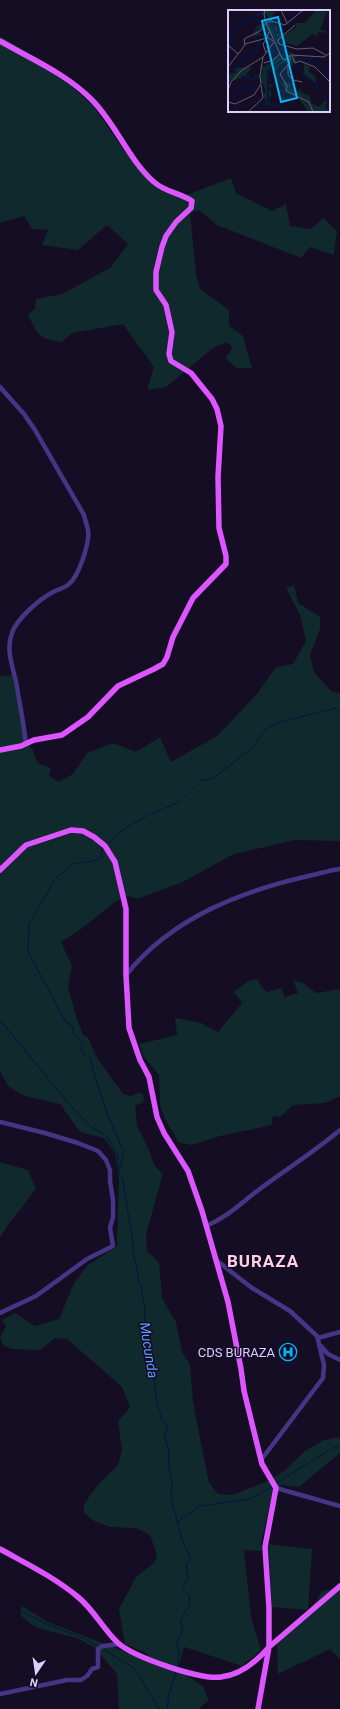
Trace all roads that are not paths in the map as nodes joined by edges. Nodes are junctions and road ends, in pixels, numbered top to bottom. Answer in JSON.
{"nodes":[{"id":1,"x":0,"y":41,"type":"edge"},
{"id":2,"x":0,"y":387,"type":"edge"},
{"id":3,"x":26,"y":744,"type":"junction"},
{"id":4,"x":0,"y":750,"type":"edge"},
{"id":5,"x":340,"y":869,"type":"edge"},
{"id":6,"x":0,"y":870,"type":"edge"},
{"id":7,"x":126,"y":975,"type":"junction"},
{"id":8,"x":0,"y":1122,"type":"edge"},
{"id":9,"x":340,"y":1130,"type":"edge"},
{"id":10,"x":206,"y":1226,"type":"junction"},
{"id":11,"x":216,"y":1260,"type":"junction"},
{"id":12,"x":0,"y":1313,"type":"edge"},
{"id":13,"x":340,"y":1332,"type":"edge"},
{"id":14,"x":318,"y":1338,"type":"junction"},
{"id":15,"x":320,"y":1345,"type":"junction"},
{"id":16,"x":340,"y":1360,"type":"edge"},
{"id":17,"x":261,"y":1460,"type":"junction"},
{"id":18,"x":276,"y":1488,"type":"junction"},
{"id":19,"x":340,"y":1506,"type":"edge"},
{"id":20,"x":0,"y":1549,"type":"edge"},
{"id":21,"x":340,"y":1586,"type":"edge"},
{"id":22,"x":120,"y":1644,"type":"junction"},
{"id":23,"x":269,"y":1647,"type":"junction"},
{"id":24,"x":0,"y":1694,"type":"edge"},
{"id":25,"x":258,"y":1709,"type":"edge"}],
"edges":[{"from":1,"to":3,"type":"main road"},
{"from":2,"to":3,"type":"street"},
{"from":3,"to":4,"type":"main road"},
{"from":5,"to":7,"type":"street"},
{"from":6,"to":7,"type":"main road"},
{"from":7,"to":10,"type":"main road"},
{"from":8,"to":12,"type":"street"},
{"from":9,"to":10,"type":"street"},
{"from":10,"to":11,"type":"main road"},
{"from":11,"to":14,"type":"street"},
{"from":11,"to":17,"type":"main road"},
{"from":13,"to":14,"type":"street"},
{"from":14,"to":15,"type":"street"},
{"from":15,"to":16,"type":"street"},
{"from":15,"to":17,"type":"street"},
{"from":17,"to":18,"type":"main road"},
{"from":18,"to":19,"type":"street"},
{"from":18,"to":23,"type":"main road"},
{"from":20,"to":22,"type":"main road"},
{"from":21,"to":23,"type":"main road"},
{"from":22,"to":23,"type":"main road"},
{"from":22,"to":24,"type":"street"},
{"from":23,"to":25,"type":"main road"}]}
